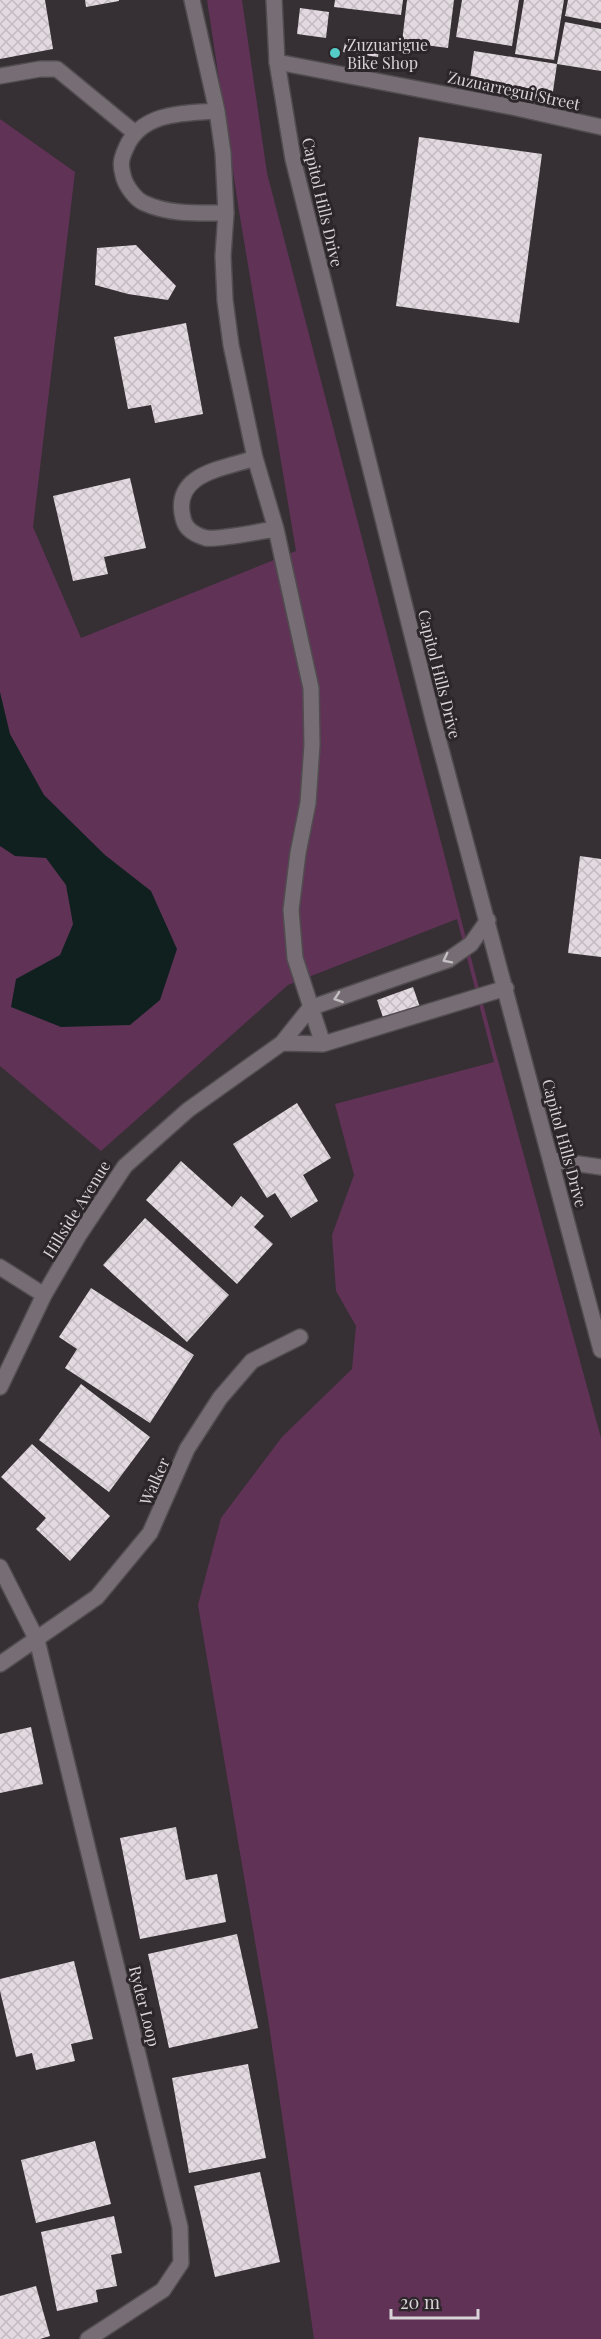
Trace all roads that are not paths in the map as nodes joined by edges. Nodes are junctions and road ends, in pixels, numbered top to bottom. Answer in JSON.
{"nodes":[{"id":1,"x":192,"y":0,"type":"edge"},
{"id":2,"x":274,"y":0,"type":"edge"},
{"id":3,"x":277,"y":62,"type":"junction"},
{"id":4,"x":0,"y":76,"type":"edge"},
{"id":5,"x":218,"y":111,"type":"junction"},
{"id":6,"x":601,"y":127,"type":"edge"},
{"id":7,"x":135,"y":134,"type":"junction"},
{"id":8,"x":226,"y":213,"type":"junction"},
{"id":9,"x":255,"y":458,"type":"junction"},
{"id":10,"x":276,"y":529,"type":"junction"},
{"id":11,"x":488,"y":920,"type":"junction"},
{"id":12,"x":506,"y":988,"type":"junction"},
{"id":13,"x":310,"y":1008,"type":"junction"},
{"id":14,"x":282,"y":1043,"type":"junction"},
{"id":15,"x":323,"y":1044,"type":"junction"},
{"id":16,"x":551,"y":1160,"type":"junction"},
{"id":17,"x":601,"y":1167,"type":"edge"},
{"id":18,"x":0,"y":1267,"type":"edge"},
{"id":19,"x":44,"y":1295,"type":"junction"},
{"id":20,"x":599,"y":1335,"type":"edge"},
{"id":21,"x":300,"y":1337,"type":"dead end"},
{"id":22,"x":601,"y":1350,"type":"edge"},
{"id":23,"x":0,"y":1387,"type":"edge"},
{"id":24,"x":0,"y":1567,"type":"edge"},
{"id":25,"x":37,"y":1640,"type":"junction"},
{"id":26,"x":0,"y":1664,"type":"edge"},
{"id":27,"x":88,"y":2339,"type":"edge"}],
"edges":[{"from":1,"to":5,"type":"street"},
{"from":2,"to":3,"type":"street","name":"Capitol Hills Drive"},
{"from":3,"to":6,"type":"street","name":"Zuzuarregui Street"},
{"from":3,"to":11,"type":"street","name":"Capitol Hills Drive"},
{"from":4,"to":7,"type":"street"},
{"from":5,"to":7,"type":"street"},
{"from":5,"to":8,"type":"street"},
{"from":7,"to":8,"type":"street"},
{"from":8,"to":9,"type":"street"},
{"from":9,"to":10,"type":"street"},
{"from":9,"to":10,"type":"street"},
{"from":10,"to":13,"type":"street"},
{"from":11,"to":12,"type":"street","name":"Capitol Hills Drive"},
{"from":11,"to":13,"type":"street","one_way":true},
{"from":12,"to":15,"type":"street"},
{"from":12,"to":16,"type":"street","name":"Capitol Hills Drive"},
{"from":13,"to":14,"type":"street","name":"Hillside Avenue"},
{"from":13,"to":15,"type":"street"},
{"from":14,"to":15,"type":"street"},
{"from":14,"to":19,"type":"street","name":"Hillside Avenue"},
{"from":16,"to":17,"type":"street"},
{"from":16,"to":20,"type":"street","name":"Capitol Hills Drive"},
{"from":18,"to":19,"type":"street"},
{"from":19,"to":23,"type":"street","name":"Hillside Avenue"},
{"from":20,"to":22,"type":"street","name":"Capitol Hills Drive"},
{"from":21,"to":25,"type":"street","name":"Walker"},
{"from":24,"to":25,"type":"street","name":"Ryder Loop"},
{"from":25,"to":26,"type":"street"},
{"from":25,"to":27,"type":"street","name":"Ryder Loop"}]}
